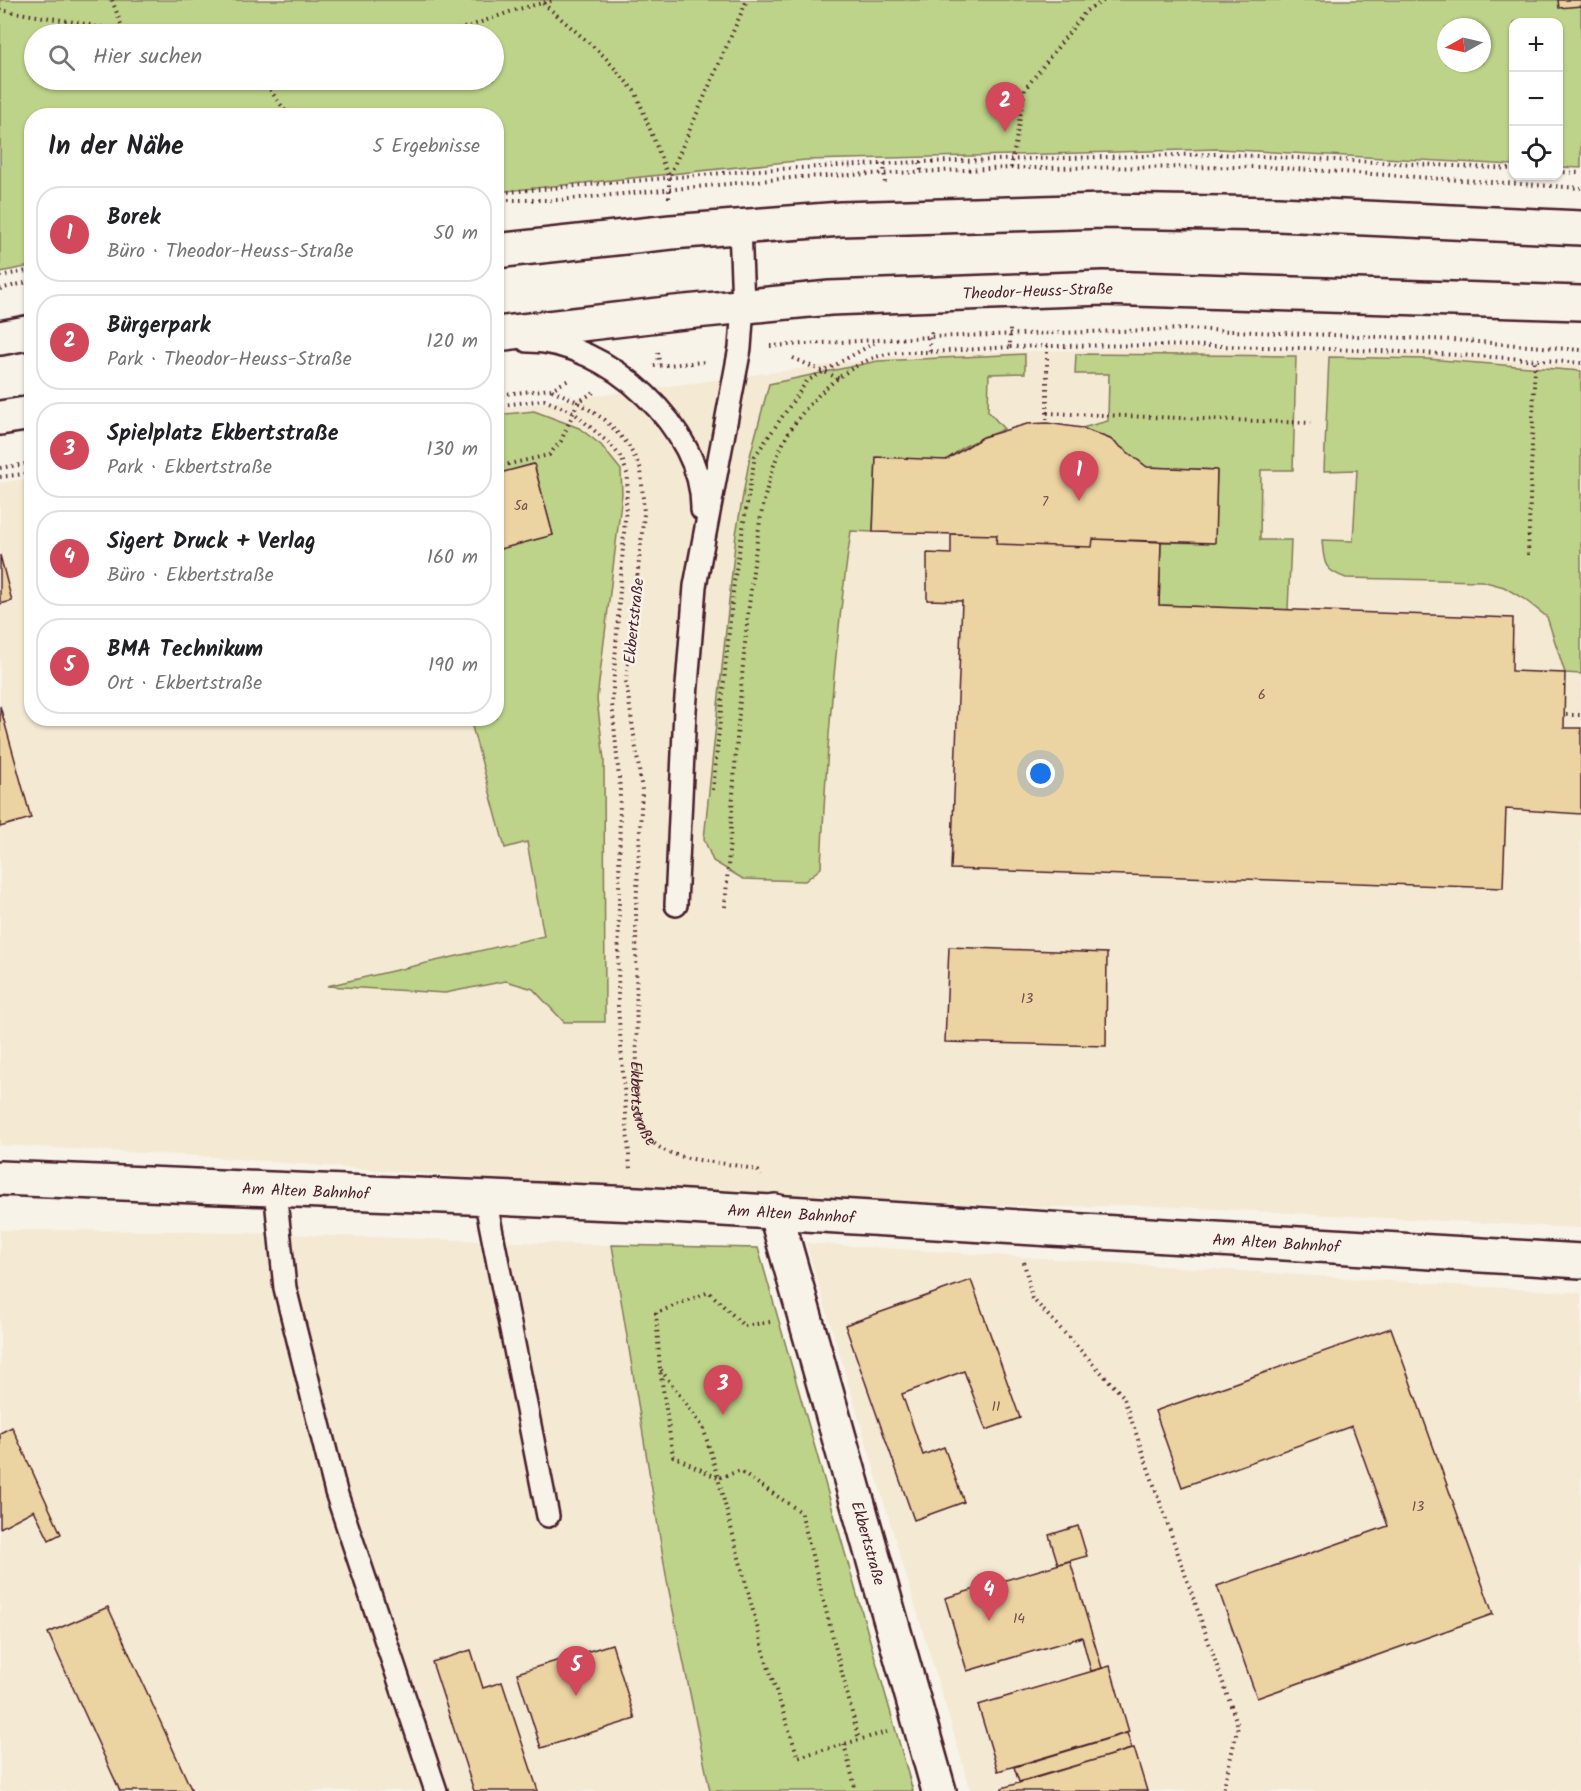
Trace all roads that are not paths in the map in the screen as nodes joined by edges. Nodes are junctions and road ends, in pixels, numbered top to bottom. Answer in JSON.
{"nodes":[{"id":1,"x":740,"y":227,"type":"junction"},
{"id":2,"x":1581,"y":228,"type":"edge"},
{"id":3,"x":504,"y":250,"type":"edge"},
{"id":4,"x":1581,"y":303,"type":"edge"},
{"id":5,"x":743,"y":305,"type":"junction"},
{"id":6,"x":504,"y":333,"type":"edge"},
{"id":7,"x":24,"y":334,"type":"edge"},
{"id":8,"x":0,"y":338,"type":"edge"},
{"id":9,"x":504,"y":341,"type":"edge"},
{"id":10,"x":24,"y":414,"type":"edge"},
{"id":11,"x":0,"y":418,"type":"edge"},
{"id":12,"x":695,"y":586,"type":"junction"},
{"id":13,"x":676,"y":905,"type":"dead end"},
{"id":14,"x":0,"y":1178,"type":"edge"},
{"id":15,"x":275,"y":1189,"type":"junction"},
{"id":16,"x":484,"y":1198,"type":"junction"},
{"id":17,"x":775,"y":1211,"type":"junction"},
{"id":18,"x":1581,"y":1261,"type":"edge"},
{"id":19,"x":548,"y":1516,"type":"dead end"},
{"id":20,"x":436,"y":1791,"type":"edge"},
{"id":21,"x":939,"y":1791,"type":"edge"}],
"edges":[{"from":1,"to":2,"type":"main road"},
{"from":1,"to":3,"type":"main road"},
{"from":1,"to":5,"type":"lane"},
{"from":4,"to":5,"type":"main road","name":"Theodor-Heuss-Straße"},
{"from":5,"to":6,"type":"main road","name":"Theodor-Heuss-Straße"},
{"from":5,"to":12,"type":"lane"},
{"from":7,"to":8,"type":"main road"},
{"from":9,"to":12,"type":"lane"},
{"from":10,"to":11,"type":"main road"},
{"from":12,"to":13,"type":"lane"},
{"from":14,"to":15,"type":"main road","name":"Am Alten Bahnhof"},
{"from":15,"to":16,"type":"main road","name":"Am Alten Bahnhof"},
{"from":15,"to":20,"type":"lane"},
{"from":16,"to":17,"type":"main road","name":"Am Alten Bahnhof"},
{"from":16,"to":19,"type":"lane"},
{"from":17,"to":18,"type":"main road","name":"Am Alten Bahnhof"},
{"from":17,"to":21,"type":"main road","name":"Ekbertstraße"}]}
